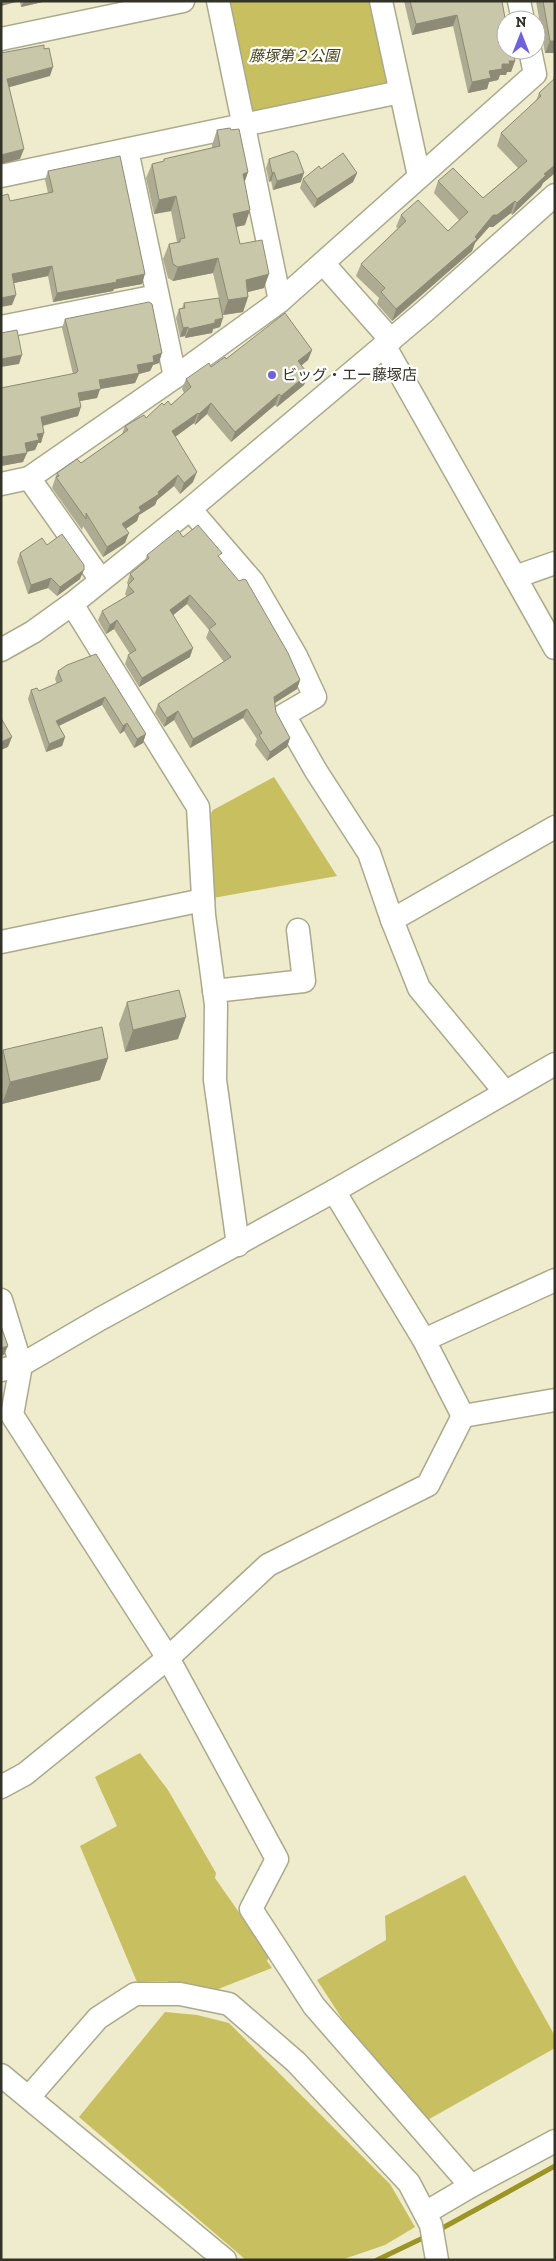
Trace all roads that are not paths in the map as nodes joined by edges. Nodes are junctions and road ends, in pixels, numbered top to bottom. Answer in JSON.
{"nodes":[{"id":1,"x":184,"y":1,"type":"edge"},
{"id":2,"x":218,"y":1,"type":"edge"},
{"id":3,"x":381,"y":1,"type":"edge"},
{"id":4,"x":1,"y":39,"type":"edge"},
{"id":5,"x":532,"y":60,"type":"edge"},
{"id":6,"x":400,"y":92,"type":"junction"},
{"id":7,"x":244,"y":126,"type":"junction"},
{"id":8,"x":127,"y":150,"type":"junction"},
{"id":9,"x":1,"y":176,"type":"edge"},
{"id":10,"x":418,"y":176,"type":"junction"},
{"id":11,"x":555,"y":195,"type":"edge"},
{"id":12,"x":323,"y":263,"type":"junction"},
{"id":13,"x":157,"y":296,"type":"junction"},
{"id":14,"x":280,"y":301,"type":"junction"},
{"id":15,"x":1,"y":327,"type":"edge"},
{"id":16,"x":388,"y":342,"type":"junction"},
{"id":17,"x":175,"y":377,"type":"junction"},
{"id":18,"x":29,"y":478,"type":"junction"},
{"id":19,"x":1,"y":484,"type":"edge"},
{"id":20,"x":190,"y":509,"type":"junction"},
{"id":21,"x":555,"y":563,"type":"edge"},
{"id":22,"x":515,"y":577,"type":"junction"},
{"id":23,"x":101,"y":580,"type":"junction"},
{"id":24,"x":72,"y":604,"type":"junction"},
{"id":25,"x":555,"y":648,"type":"edge"},
{"id":26,"x":1,"y":650,"type":"edge"},
{"id":27,"x":555,"y":827,"type":"edge"},
{"id":28,"x":203,"y":900,"type":"junction"},
{"id":29,"x":392,"y":920,"type":"junction"},
{"id":30,"x":298,"y":930,"type":"dead end"},
{"id":31,"x":1,"y":942,"type":"edge"},
{"id":32,"x":214,"y":991,"type":"junction"},
{"id":33,"x":555,"y":1064,"type":"edge"},
{"id":34,"x":505,"y":1092,"type":"junction"},
{"id":35,"x":334,"y":1191,"type":"junction"},
{"id":36,"x":238,"y":1245,"type":"junction"},
{"id":37,"x":555,"y":1280,"type":"edge"},
{"id":38,"x":1,"y":1300,"type":"edge"},
{"id":39,"x":424,"y":1340,"type":"junction"},
{"id":40,"x":11,"y":1367,"type":"edge"},
{"id":41,"x":555,"y":1400,"type":"edge"},
{"id":42,"x":463,"y":1416,"type":"junction"},
{"id":43,"x":168,"y":1658,"type":"junction"},
{"id":44,"x":1,"y":1787,"type":"edge"},
{"id":45,"x":1,"y":2074,"type":"edge"},
{"id":46,"x":29,"y":2097,"type":"junction"},
{"id":47,"x":555,"y":2141,"type":"edge"},
{"id":48,"x":471,"y":2186,"type":"junction"},
{"id":49,"x":426,"y":2214,"type":"junction"},
{"id":50,"x":225,"y":2260,"type":"edge"},
{"id":51,"x":437,"y":2260,"type":"edge"}],
"edges":[{"from":1,"to":4,"type":"street"},
{"from":2,"to":7,"type":"street"},
{"from":3,"to":6,"type":"street"},
{"from":5,"to":10,"type":"street"},
{"from":6,"to":7,"type":"street"},
{"from":6,"to":10,"type":"street"},
{"from":7,"to":8,"type":"street"},
{"from":7,"to":14,"type":"street"},
{"from":8,"to":9,"type":"street"},
{"from":8,"to":13,"type":"street"},
{"from":10,"to":12,"type":"street"},
{"from":11,"to":16,"type":"street"},
{"from":12,"to":14,"type":"street"},
{"from":12,"to":16,"type":"street"},
{"from":13,"to":15,"type":"street"},
{"from":13,"to":17,"type":"street"},
{"from":14,"to":17,"type":"street"},
{"from":16,"to":20,"type":"street"},
{"from":16,"to":22,"type":"street"},
{"from":17,"to":18,"type":"street"},
{"from":18,"to":19,"type":"street"},
{"from":18,"to":23,"type":"street"},
{"from":20,"to":23,"type":"street"},
{"from":20,"to":29,"type":"street"},
{"from":21,"to":22,"type":"street"},
{"from":22,"to":25,"type":"street"},
{"from":23,"to":24,"type":"street"},
{"from":24,"to":26,"type":"street"},
{"from":24,"to":28,"type":"street"},
{"from":27,"to":29,"type":"street"},
{"from":28,"to":31,"type":"street"},
{"from":28,"to":32,"type":"street"},
{"from":29,"to":34,"type":"street"},
{"from":30,"to":32,"type":"street"},
{"from":32,"to":36,"type":"street"},
{"from":33,"to":34,"type":"street"},
{"from":34,"to":35,"type":"street"},
{"from":35,"to":36,"type":"street"},
{"from":35,"to":39,"type":"street"},
{"from":36,"to":40,"type":"street"},
{"from":37,"to":39,"type":"street"},
{"from":38,"to":40,"type":"street"},
{"from":39,"to":42,"type":"street"},
{"from":40,"to":43,"type":"street"},
{"from":41,"to":42,"type":"street"},
{"from":42,"to":43,"type":"street"},
{"from":43,"to":44,"type":"street"},
{"from":43,"to":48,"type":"street"},
{"from":45,"to":46,"type":"street"},
{"from":46,"to":49,"type":"street"},
{"from":46,"to":50,"type":"street"},
{"from":47,"to":48,"type":"street"},
{"from":48,"to":49,"type":"street"},
{"from":49,"to":51,"type":"street"}]}
